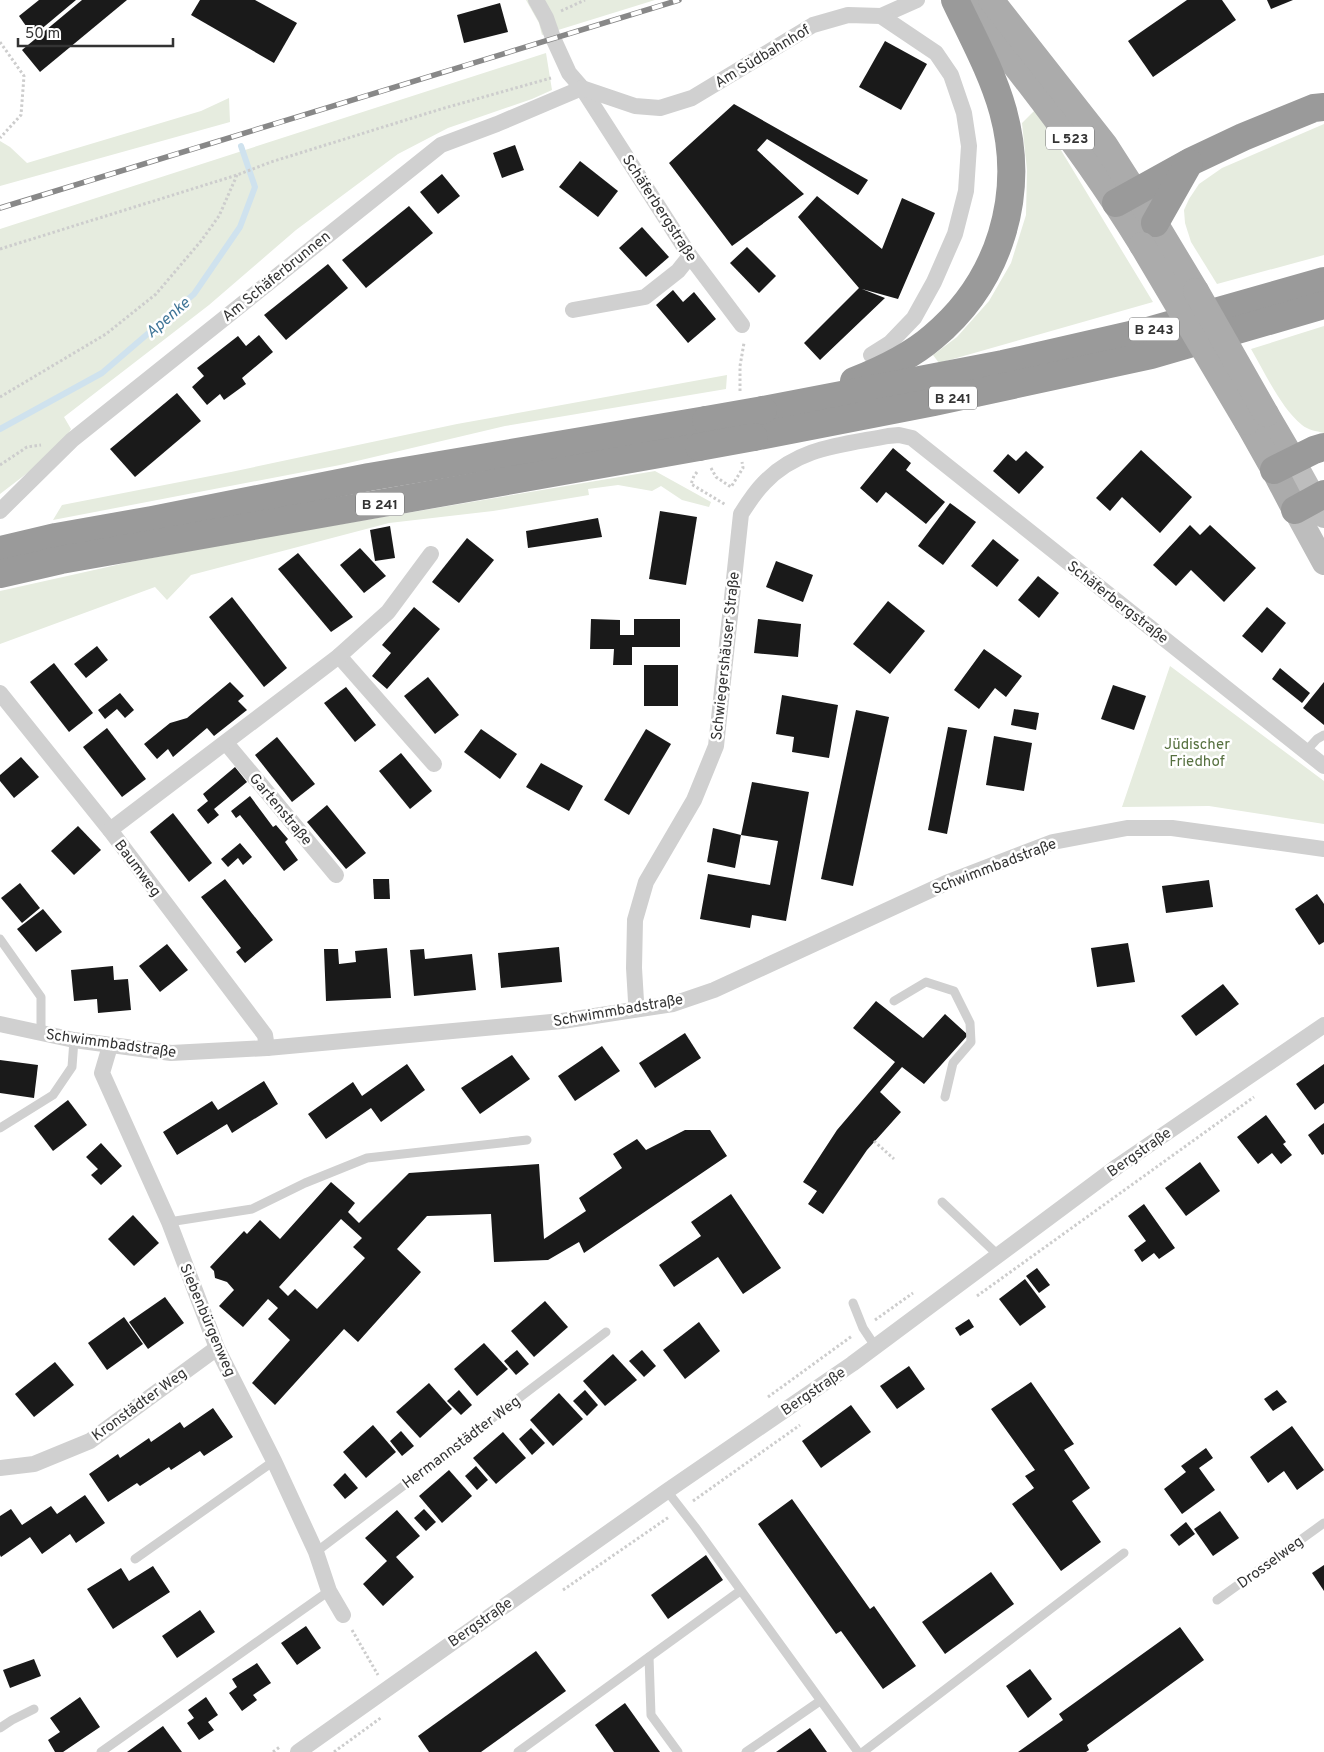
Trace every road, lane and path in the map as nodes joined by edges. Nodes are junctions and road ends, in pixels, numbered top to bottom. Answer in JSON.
{"nodes":[{"id":1,"x":536,"y":0,"type":"edge"},
{"id":2,"x":585,"y":0,"type":"edge"},
{"id":3,"x":917,"y":0,"type":"edge"},
{"id":4,"x":955,"y":0,"type":"edge"},
{"id":5,"x":962,"y":0,"type":"edge"},
{"id":6,"x":991,"y":0,"type":"edge"},
{"id":7,"x":881,"y":16,"type":"junction"},
{"id":8,"x":546,"y":18,"type":"junction"},
{"id":9,"x":993,"y":36,"type":"junction"},
{"id":10,"x":0,"y":42,"type":"edge"},
{"id":11,"x":569,"y":73,"type":"junction"},
{"id":12,"x":582,"y":88,"type":"junction"},
{"id":13,"x":1324,"y":107,"type":"edge"},
{"id":14,"x":0,"y":138,"type":"edge"},
{"id":15,"x":1190,"y":162,"type":"junction"},
{"id":16,"x":237,"y":175,"type":"junction"},
{"id":17,"x":1126,"y":198,"type":"junction"},
{"id":18,"x":1154,"y":235,"type":"junction"},
{"id":19,"x":0,"y":249,"type":"edge"},
{"id":20,"x":690,"y":256,"type":"junction"},
{"id":21,"x":1317,"y":282,"type":"edge"},
{"id":22,"x":1324,"y":305,"type":"edge"},
{"id":23,"x":573,"y":310,"type":"dead end"},
{"id":24,"x":742,"y":325,"type":"dead end"},
{"id":25,"x":871,"y":355,"type":"dead end"},
{"id":26,"x":0,"y":396,"type":"edge"},
{"id":27,"x":797,"y":404,"type":"junction"},
{"id":28,"x":912,"y":438,"type":"joint"},
{"id":29,"x":1324,"y":447,"type":"edge"},
{"id":30,"x":1284,"y":465,"type":"junction"},
{"id":31,"x":1314,"y":505,"type":"edge"},
{"id":32,"x":0,"y":511,"type":"edge"},
{"id":33,"x":58,"y":548,"type":"junction"},
{"id":34,"x":0,"y":550,"type":"edge"},
{"id":35,"x":431,"y":554,"type":"dead end"},
{"id":36,"x":1324,"y":564,"type":"edge"},
{"id":37,"x":0,"y":574,"type":"edge"},
{"id":38,"x":339,"y":656,"type":"junction"},
{"id":39,"x":0,"y":693,"type":"edge"},
{"id":40,"x":1324,"y":735,"type":"edge"},
{"id":41,"x":226,"y":743,"type":"junction"},
{"id":42,"x":1306,"y":751,"type":"junction"},
{"id":43,"x":434,"y":764,"type":"dead end"},
{"id":44,"x":1324,"y":766,"type":"edge"},
{"id":45,"x":110,"y":830,"type":"junction"},
{"id":46,"x":1324,"y":849,"type":"edge"},
{"id":47,"x":336,"y":875,"type":"dead end"},
{"id":48,"x":0,"y":940,"type":"edge"},
{"id":49,"x":894,"y":1001,"type":"dead end"},
{"id":50,"x":638,"y":1009,"type":"junction"},
{"id":51,"x":0,"y":1024,"type":"edge"},
{"id":52,"x":1324,"y":1025,"type":"edge"},
{"id":53,"x":41,"y":1033,"type":"junction"},
{"id":54,"x":74,"y":1040,"type":"junction"},
{"id":55,"x":110,"y":1046,"type":"junction"},
{"id":56,"x":267,"y":1048,"type":"junction"},
{"id":57,"x":1260,"y":1094,"type":"dead end"},
{"id":58,"x":945,"y":1097,"type":"dead end"},
{"id":59,"x":0,"y":1128,"type":"edge"},
{"id":60,"x":527,"y":1140,"type":"dead end"},
{"id":61,"x":874,"y":1140,"type":"dead end"},
{"id":62,"x":894,"y":1159,"type":"dead end"},
{"id":63,"x":942,"y":1202,"type":"dead end"},
{"id":64,"x":169,"y":1222,"type":"junction"},
{"id":65,"x":998,"y":1255,"type":"junction"},
{"id":66,"x":972,"y":1300,"type":"dead end"},
{"id":67,"x":853,"y":1303,"type":"dead end"},
{"id":68,"x":606,"y":1332,"type":"dead end"},
{"id":69,"x":875,"y":1346,"type":"junction"},
{"id":70,"x":217,"y":1348,"type":"junction"},
{"id":71,"x":805,"y":1421,"type":"dead end"},
{"id":72,"x":274,"y":1461,"type":"junction"},
{"id":73,"x":0,"y":1468,"type":"edge"},
{"id":74,"x":666,"y":1491,"type":"junction"},
{"id":75,"x":681,"y":1509,"type":"junction"},
{"id":76,"x":1324,"y":1524,"type":"edge"},
{"id":77,"x":316,"y":1552,"type":"junction"},
{"id":78,"x":1124,"y":1553,"type":"dead end"},
{"id":79,"x":135,"y":1559,"type":"dead end"},
{"id":80,"x":329,"y":1591,"type":"junction"},
{"id":81,"x":562,"y":1591,"type":"dead end"},
{"id":82,"x":740,"y":1591,"type":"junction"},
{"id":83,"x":1216,"y":1600,"type":"dead end"},
{"id":84,"x":343,"y":1615,"type":"joint"},
{"id":85,"x":649,"y":1657,"type":"junction"},
{"id":86,"x":379,"y":1676,"type":"dead end"},
{"id":87,"x":820,"y":1701,"type":"junction"},
{"id":88,"x":34,"y":1709,"type":"dead end"},
{"id":89,"x":386,"y":1715,"type":"dead end"},
{"id":90,"x":0,"y":1728,"type":"edge"},
{"id":91,"x":101,"y":1752,"type":"edge"},
{"id":92,"x":298,"y":1752,"type":"edge"},
{"id":93,"x":334,"y":1752,"type":"edge"},
{"id":94,"x":518,"y":1752,"type":"edge"},
{"id":95,"x":678,"y":1752,"type":"edge"},
{"id":96,"x":746,"y":1752,"type":"edge"},
{"id":97,"x":858,"y":1752,"type":"edge"},
{"id":98,"x":862,"y":1752,"type":"edge"}],
"edges":[{"from":1,"to":8,"type":"street"},
{"from":2,"to":8,"type":"path"},
{"from":3,"to":7,"type":"street"},
{"from":4,"to":9,"type":"highway","number":"B 241"},
{"from":5,"to":9,"type":"main road"},
{"from":6,"to":9,"type":"main road","number":"B 241"},
{"from":7,"to":12,"type":"street","name":"Am Südbahnhof"},
{"from":7,"to":25,"type":"street"},
{"from":8,"to":11,"type":"street"},
{"from":9,"to":17,"type":"main road","number":"B 241"},
{"from":9,"to":27,"type":"highway","number":"B 241"},
{"from":10,"to":14,"type":"path"},
{"from":11,"to":12,"type":"street"},
{"from":11,"to":16,"type":"path"},
{"from":12,"to":20,"type":"street","name":"Schäferbergstraße"},
{"from":12,"to":32,"type":"street","name":"Am Schäferbrunnen"},
{"from":13,"to":15,"type":"highway"},
{"from":15,"to":17,"type":"highway"},
{"from":15,"to":18,"type":"highway"},
{"from":16,"to":19,"type":"path"},
{"from":16,"to":26,"type":"path"},
{"from":17,"to":18,"type":"main road"},
{"from":18,"to":30,"type":"main road","bridge":true},
{"from":20,"to":23,"type":"street"},
{"from":20,"to":24,"type":"street","name":"Schäferbergstraße"},
{"from":21,"to":27,"type":"highway","number":"B 243"},
{"from":22,"to":33,"type":"highway","number":"B 241","bridge":true},
{"from":27,"to":33,"type":"highway","number":"B 241","bridge":true},
{"from":28,"to":42,"type":"street","name":"Schäferbergstraße"},
{"from":28,"to":50,"type":"street","name":"Schwiegershäuser Straße"},
{"from":29,"to":30,"type":"highway"},
{"from":30,"to":31,"type":"main road"},
{"from":31,"to":36,"type":"main road"},
{"from":33,"to":34,"type":"highway","number":"B 241"},
{"from":33,"to":37,"type":"highway","number":"B 241"},
{"from":35,"to":38,"type":"street"},
{"from":38,"to":41,"type":"street"},
{"from":38,"to":43,"type":"street"},
{"from":39,"to":45,"type":"street","name":"Baumweg"},
{"from":40,"to":42,"type":"lane"},
{"from":41,"to":45,"type":"street"},
{"from":41,"to":47,"type":"street","name":"Gartenstraße"},
{"from":42,"to":44,"type":"street","name":"Schäferbergstraße"},
{"from":45,"to":56,"type":"street","name":"Baumweg"},
{"from":46,"to":50,"type":"street","name":"Schwimmbadstraße"},
{"from":48,"to":53,"type":"lane"},
{"from":49,"to":58,"type":"lane"},
{"from":50,"to":56,"type":"street","name":"Schwimmbadstraße"},
{"from":51,"to":53,"type":"street","name":"Schwimmbadstraße"},
{"from":52,"to":65,"type":"street","name":"Bergstraße"},
{"from":53,"to":54,"type":"street","name":"Schwimmbadstraße"},
{"from":54,"to":55,"type":"street","name":"Schwimmbadstraße"},
{"from":54,"to":59,"type":"lane"},
{"from":55,"to":56,"type":"street","name":"Schwimmbadstraße"},
{"from":55,"to":64,"type":"street","name":"Siebenbürgenweg"},
{"from":57,"to":66,"type":"path"},
{"from":60,"to":64,"type":"lane"},
{"from":61,"to":62,"type":"path"},
{"from":63,"to":65,"type":"lane"},
{"from":64,"to":70,"type":"street","name":"Siebenbürgenweg"},
{"from":65,"to":69,"type":"street","name":"Bergstraße"},
{"from":67,"to":69,"type":"lane"},
{"from":68,"to":77,"type":"lane","name":"Hermannstädter Weg"},
{"from":69,"to":74,"type":"street","name":"Bergstraße"},
{"from":70,"to":72,"type":"street","name":"Siebenbürgenweg"},
{"from":70,"to":73,"type":"street","name":"Kronstädter Weg"},
{"from":71,"to":75,"type":"path"},
{"from":72,"to":77,"type":"street","name":"Siebenbürgenweg"},
{"from":72,"to":79,"type":"lane"},
{"from":74,"to":75,"type":"lane"},
{"from":74,"to":92,"type":"street","name":"Bergstraße"},
{"from":75,"to":81,"type":"path"},
{"from":75,"to":82,"type":"lane"},
{"from":76,"to":83,"type":"lane","name":"Drosselweg"},
{"from":77,"to":80,"type":"street","name":"Siebenbürgenweg"},
{"from":78,"to":98,"type":"lane"},
{"from":80,"to":84,"type":"street","name":"Siebenbürgenweg"},
{"from":80,"to":91,"type":"lane"},
{"from":82,"to":85,"type":"lane"},
{"from":82,"to":87,"type":"lane"},
{"from":84,"to":86,"type":"path"},
{"from":85,"to":94,"type":"lane"},
{"from":85,"to":95,"type":"lane"},
{"from":87,"to":96,"type":"lane"},
{"from":87,"to":97,"type":"lane"},
{"from":88,"to":90,"type":"lane"},
{"from":89,"to":93,"type":"path"}]}
